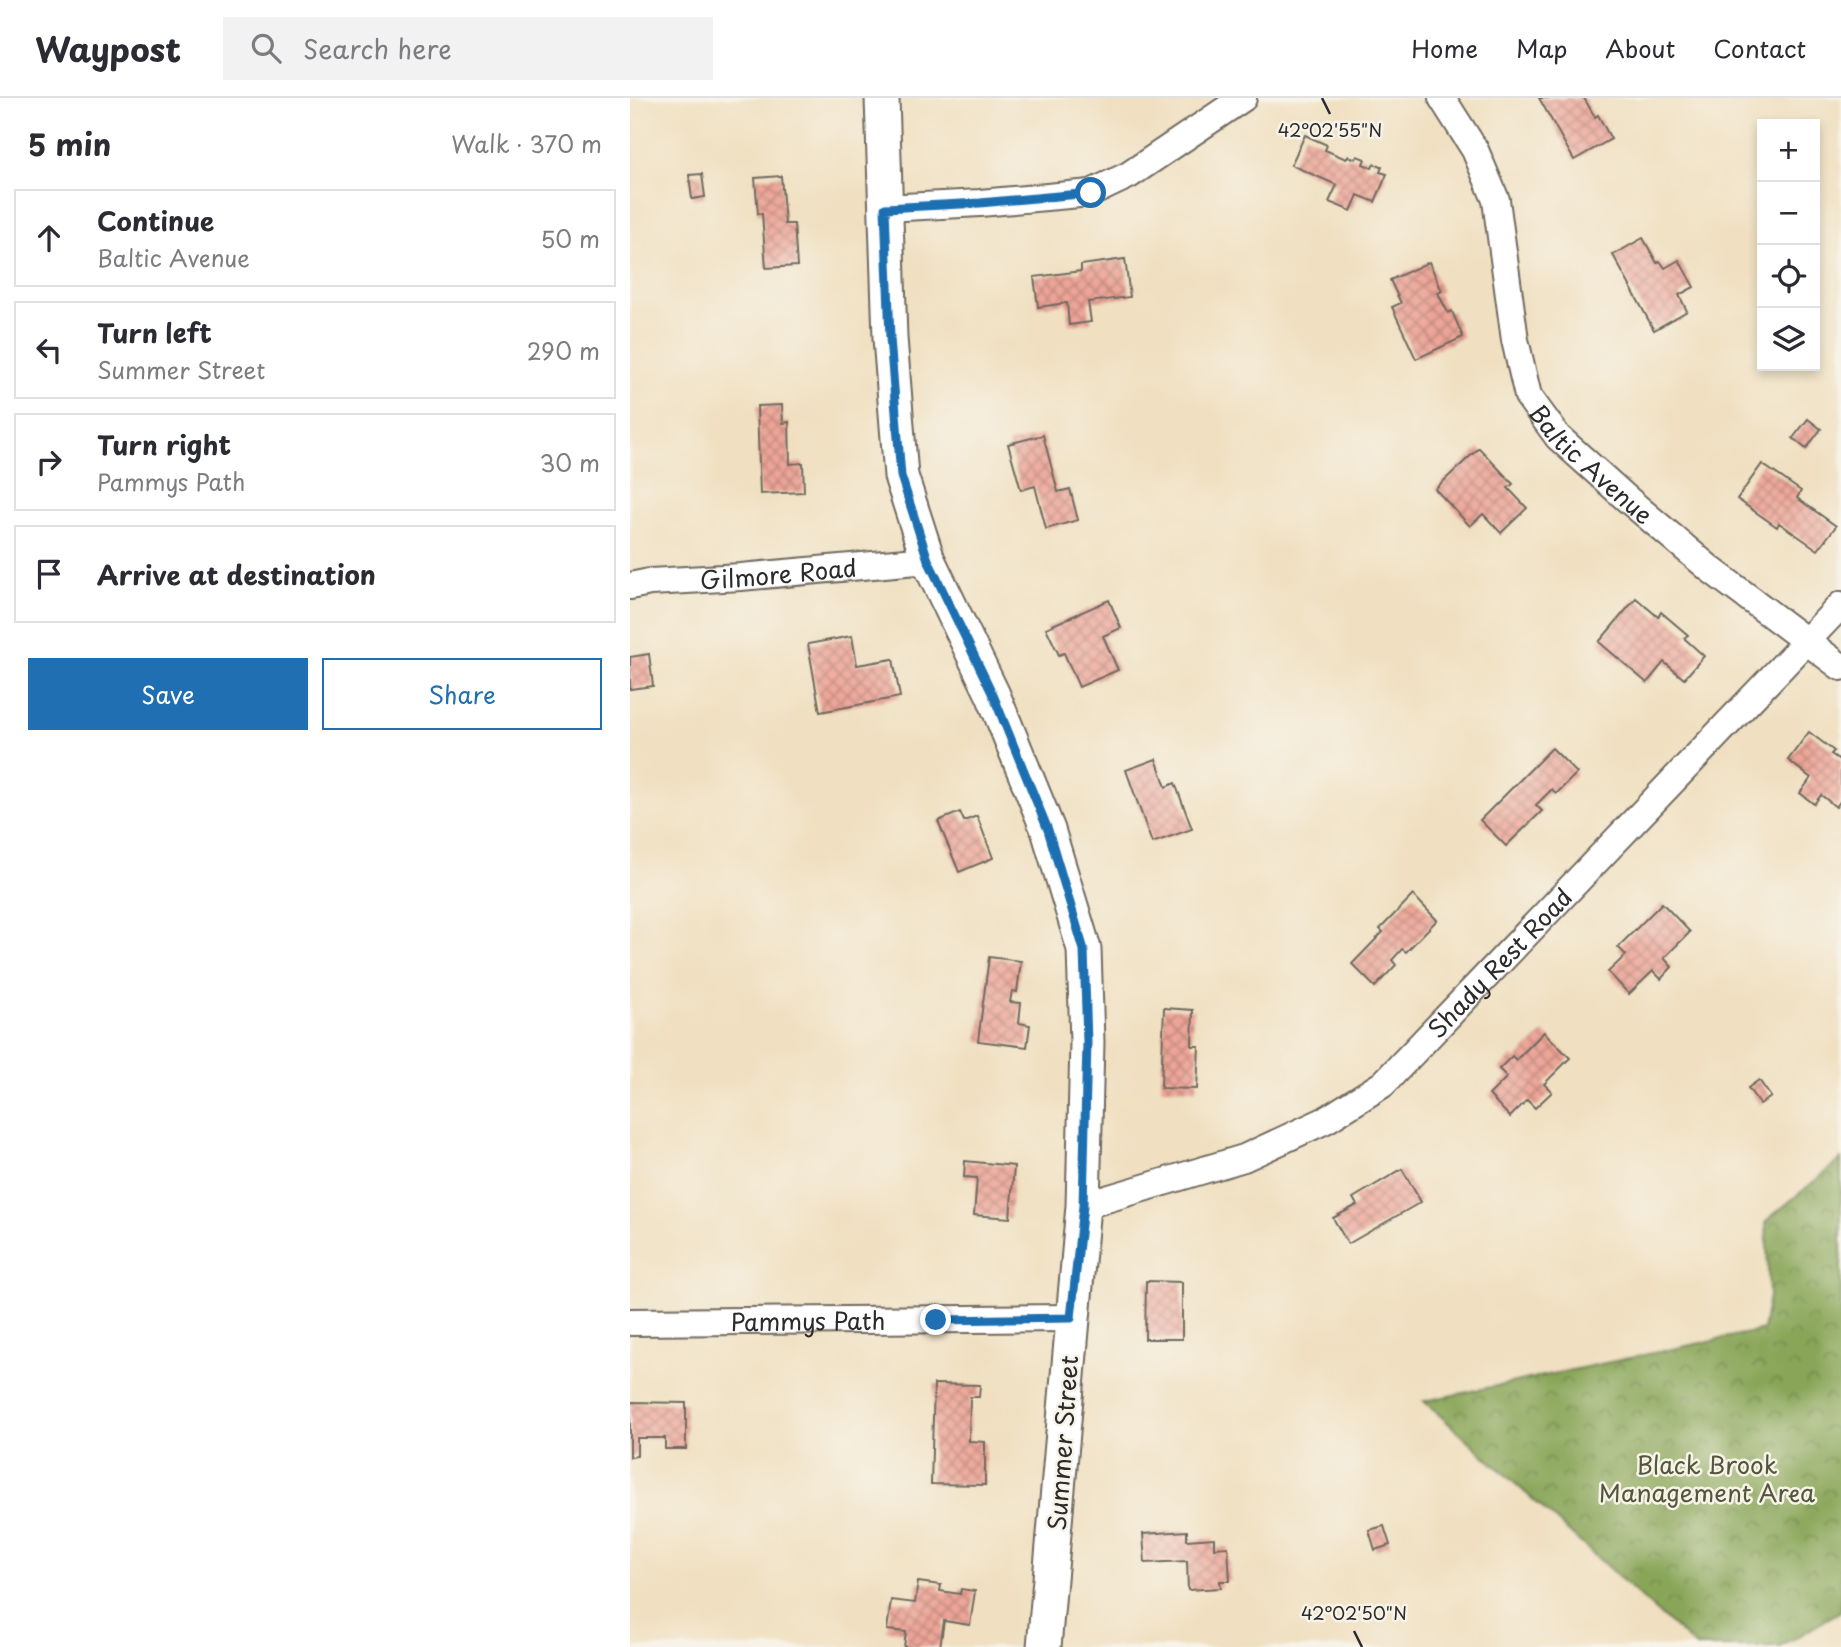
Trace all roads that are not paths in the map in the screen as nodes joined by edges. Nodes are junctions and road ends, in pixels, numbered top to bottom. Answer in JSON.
{"nodes":[{"id":1,"x":882,"y":98,"type":"edge"},
{"id":2,"x":1243,"y":98,"type":"edge"},
{"id":3,"x":1442,"y":98,"type":"edge"},
{"id":4,"x":885,"y":208,"type":"junction"},
{"id":5,"x":928,"y":560,"type":"junction"},
{"id":6,"x":630,"y":586,"type":"edge"},
{"id":7,"x":1841,"y":605,"type":"edge"},
{"id":8,"x":1805,"y":642,"type":"junction"},
{"id":9,"x":1841,"y":667,"type":"edge"},
{"id":10,"x":1083,"y":1206,"type":"junction"},
{"id":11,"x":1071,"y":1318,"type":"junction"},
{"id":12,"x":630,"y":1322,"type":"edge"},
{"id":13,"x":1044,"y":1647,"type":"edge"}],
"edges":[{"from":1,"to":4,"type":"street","name":"Summer Street"},
{"from":2,"to":4,"type":"street"},
{"from":3,"to":8,"type":"street","name":"Baltic Avenue"},
{"from":4,"to":5,"type":"street","name":"Summer Street"},
{"from":5,"to":6,"type":"street","name":"Gilmore Road"},
{"from":5,"to":10,"type":"street","name":"Summer Street"},
{"from":7,"to":8,"type":"street","name":"Shady Rest Road"},
{"from":8,"to":9,"type":"street","name":"Baltic Avenue"},
{"from":8,"to":10,"type":"street","name":"Shady Rest Road"},
{"from":10,"to":11,"type":"street","name":"Summer Street"},
{"from":11,"to":12,"type":"street","name":"Pammys Path"},
{"from":11,"to":13,"type":"street","name":"Summer Street"}]}
